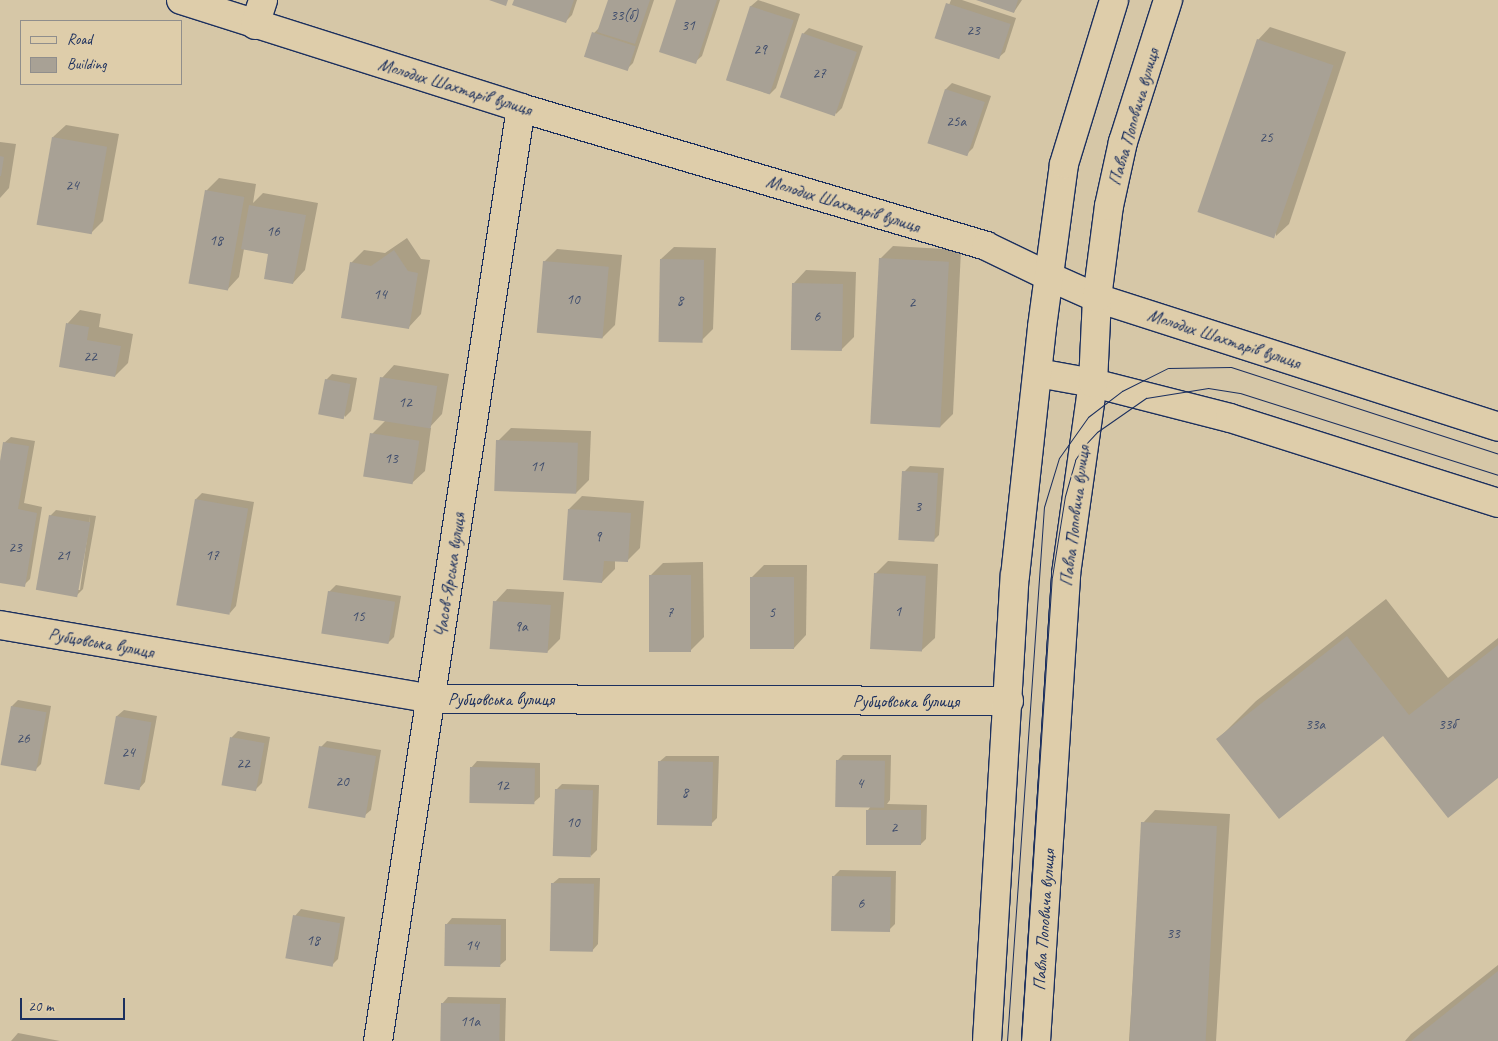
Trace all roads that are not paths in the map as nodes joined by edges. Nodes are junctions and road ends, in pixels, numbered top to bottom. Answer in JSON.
{"nodes":[{"id":1,"x":182,"y":0,"type":"edge"},
{"id":2,"x":1114,"y":0,"type":"edge"},
{"id":3,"x":1168,"y":0,"type":"edge"},
{"id":4,"x":259,"y":12,"type":"edge"},
{"id":5,"x":521,"y":108,"type":"junction"},
{"id":6,"x":1050,"y":277,"type":"junction"},
{"id":7,"x":1097,"y":298,"type":"junction"},
{"id":8,"x":1038,"y":373,"type":"junction"},
{"id":9,"x":1093,"y":383,"type":"junction"},
{"id":10,"x":1498,"y":427,"type":"edge"},
{"id":11,"x":1498,"y":503,"type":"edge"},
{"id":12,"x":0,"y":625,"type":"edge"},
{"id":13,"x":431,"y":699,"type":"junction"},
{"id":14,"x":1009,"y":701,"type":"junction"},
{"id":15,"x":378,"y":1041,"type":"edge"},
{"id":16,"x":987,"y":1041,"type":"edge"},
{"id":17,"x":1036,"y":1041,"type":"edge"}],
"edges":[{"from":1,"to":4,"type":"main road","name":"Молодих Шахтарів вулиця"},
{"from":2,"to":6,"type":"main road"},
{"from":3,"to":7,"type":"main road","name":"Павла Поповича вулиця"},
{"from":4,"to":5,"type":"main road","name":"Молодих Шахтарів вулиця"},
{"from":5,"to":6,"type":"main road","name":"Молодих Шахтарів вулиця"},
{"from":5,"to":13,"type":"main road","name":"Часов-Ярська вулиця"},
{"from":6,"to":7,"type":"main road","name":"Молодих Шахтарів вулиця"},
{"from":6,"to":8,"type":"main road"},
{"from":7,"to":9,"type":"main road","name":"Павла Поповича вулиця"},
{"from":7,"to":10,"type":"main road","name":"Молодих Шахтарів вулиця"},
{"from":8,"to":9,"type":"main road"},
{"from":8,"to":14,"type":"main road"},
{"from":9,"to":11,"type":"main road"},
{"from":9,"to":17,"type":"main road","name":"Павла Поповича вулиця"},
{"from":12,"to":13,"type":"main road","name":"Рубцовська вулиця"},
{"from":13,"to":14,"type":"main road","name":"Рубцовська вулиця"},
{"from":13,"to":15,"type":"main road","name":"Часов-Ярська вулиця"},
{"from":14,"to":16,"type":"main road"}]}
